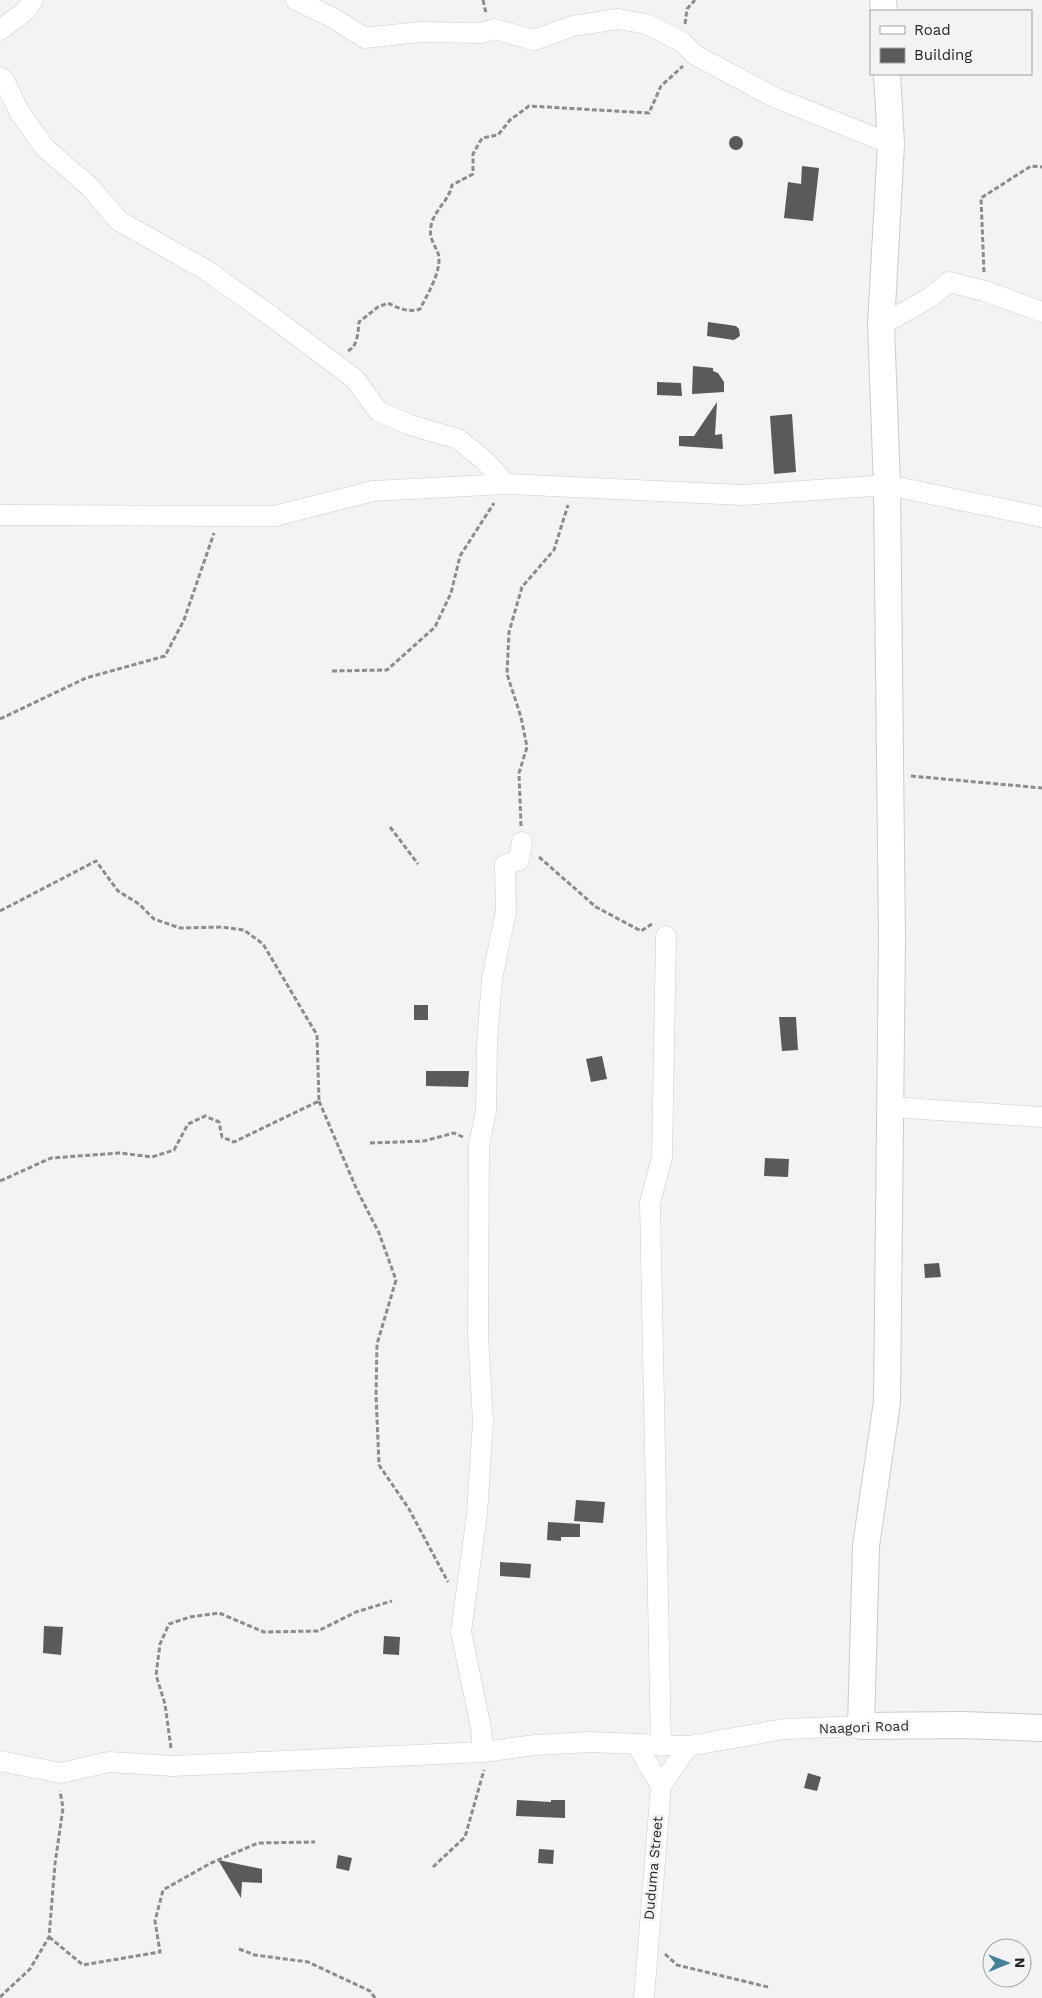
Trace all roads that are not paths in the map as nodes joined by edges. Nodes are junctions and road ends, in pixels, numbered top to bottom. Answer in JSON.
{"nodes":[{"id":1,"x":33,"y":0,"type":"edge"},
{"id":2,"x":296,"y":0,"type":"edge"},
{"id":3,"x":0,"y":30,"type":"edge"},
{"id":4,"x":887,"y":75,"type":"edge"},
{"id":5,"x":0,"y":77,"type":"edge"},
{"id":6,"x":891,"y":144,"type":"junction"},
{"id":7,"x":1042,"y":312,"type":"edge"},
{"id":8,"x":881,"y":325,"type":"junction"},
{"id":9,"x":506,"y":484,"type":"junction"},
{"id":10,"x":887,"y":486,"type":"junction"},
{"id":11,"x":0,"y":515,"type":"edge"},
{"id":12,"x":1042,"y":517,"type":"edge"},
{"id":13,"x":522,"y":842,"type":"road end"},
{"id":14,"x":666,"y":936,"type":"road end"},
{"id":15,"x":890,"y":1107,"type":"junction"},
{"id":16,"x":1042,"y":1117,"type":"edge"},
{"id":17,"x":861,"y":1726,"type":"junction"},
{"id":18,"x":1042,"y":1728,"type":"edge"},
{"id":19,"x":637,"y":1745,"type":"junction"},
{"id":20,"x":661,"y":1746,"type":"junction"},
{"id":21,"x":688,"y":1746,"type":"junction"},
{"id":22,"x":483,"y":1752,"type":"junction"},
{"id":23,"x":0,"y":1761,"type":"edge"},
{"id":24,"x":661,"y":1786,"type":"junction"},
{"id":25,"x":644,"y":1998,"type":"edge"}],
"edges":[{"from":1,"to":3,"type":"street"},
{"from":2,"to":6,"type":"street"},
{"from":4,"to":6,"type":"street"},
{"from":5,"to":9,"type":"street"},
{"from":6,"to":8,"type":"street"},
{"from":7,"to":8,"type":"street"},
{"from":8,"to":10,"type":"street"},
{"from":9,"to":10,"type":"street"},
{"from":9,"to":11,"type":"street"},
{"from":10,"to":12,"type":"street"},
{"from":10,"to":15,"type":"street"},
{"from":13,"to":22,"type":"street"},
{"from":14,"to":20,"type":"street"},
{"from":15,"to":16,"type":"street"},
{"from":15,"to":17,"type":"street"},
{"from":17,"to":18,"type":"street","name":"Naagori Road"},
{"from":17,"to":21,"type":"street","name":"Naagori Road"},
{"from":19,"to":20,"type":"street","name":"Naagori Road"},
{"from":19,"to":22,"type":"street","name":"Naagori Road"},
{"from":19,"to":24,"type":"street"},
{"from":20,"to":21,"type":"street","name":"Naagori Road"},
{"from":21,"to":24,"type":"street","name":"Duduma Street"},
{"from":22,"to":23,"type":"street","name":"Naagori Road"},
{"from":24,"to":25,"type":"street","name":"Duduma Street"}]}
